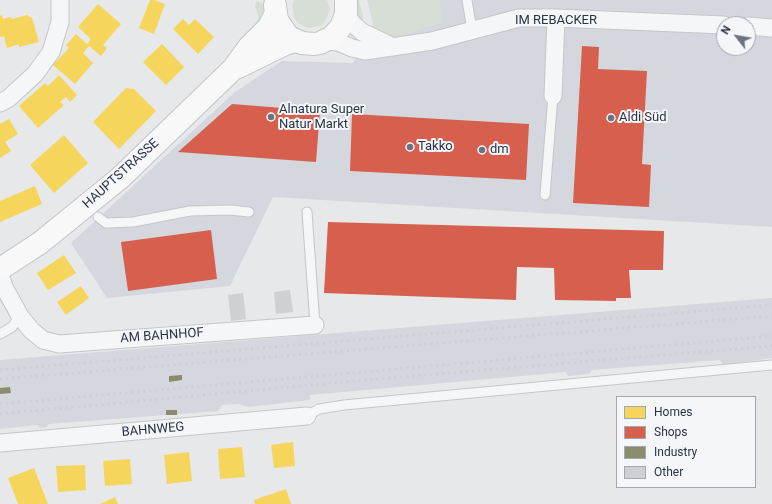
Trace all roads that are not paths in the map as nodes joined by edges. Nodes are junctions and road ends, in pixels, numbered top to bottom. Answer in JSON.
{"nodes":[{"id":1,"x":60,"y":0,"type":"edge"},
{"id":2,"x":467,"y":0,"type":"edge"},
{"id":3,"x":272,"y":6,"type":"edge"},
{"id":4,"x":346,"y":7,"type":"edge"},
{"id":5,"x":556,"y":18,"type":"junction"},
{"id":6,"x":716,"y":25,"type":"edge"},
{"id":7,"x":756,"y":27,"type":"edge"},
{"id":8,"x":772,"y":28,"type":"edge"},
{"id":9,"x":472,"y":30,"type":"junction"},
{"id":10,"x":296,"y":41,"type":"junction"},
{"id":11,"x":325,"y":41,"type":"junction"},
{"id":12,"x":391,"y":46,"type":"junction"},
{"id":13,"x":233,"y":69,"type":"junction"},
{"id":14,"x":553,"y":96,"type":"joint"},
{"id":15,"x":0,"y":103,"type":"edge"},
{"id":16,"x":545,"y":195,"type":"dead end"},
{"id":17,"x":249,"y":212,"type":"dead end"},
{"id":18,"x":307,"y":212,"type":"dead end"},
{"id":19,"x":98,"y":217,"type":"dead end"},
{"id":20,"x":1,"y":279,"type":"edge"},
{"id":21,"x":20,"y":316,"type":"junction"},
{"id":22,"x":315,"y":325,"type":"joint"},
{"id":23,"x":0,"y":334,"type":"edge"},
{"id":24,"x":772,"y":366,"type":"edge"},
{"id":25,"x":307,"y":416,"type":"joint"},
{"id":26,"x":0,"y":443,"type":"edge"}],
"edges":[{"from":1,"to":15,"type":"street"},
{"from":2,"to":9,"type":"lane"},
{"from":3,"to":10,"type":"main road"},
{"from":3,"to":13,"type":"main road","name":"HAUPTSTRASSE"},
{"from":4,"to":11,"type":"main road"},
{"from":4,"to":12,"type":"street"},
{"from":5,"to":6,"type":"street","name":"IM REBACKER"},
{"from":5,"to":9,"type":"street","name":"IM REBACKER"},
{"from":5,"to":14,"type":"street"},
{"from":7,"to":8,"type":"street"},
{"from":9,"to":12,"type":"street","name":"IM REBACKER"},
{"from":10,"to":11,"type":"main road"},
{"from":10,"to":13,"type":"main road","name":"HAUPTSTRASSE"},
{"from":11,"to":12,"type":"street","name":"IM REBACKER"},
{"from":13,"to":20,"type":"main road","name":"HAUPTSTRASSE"},
{"from":14,"to":16,"type":"lane"},
{"from":17,"to":19,"type":"lane"},
{"from":18,"to":22,"type":"lane"},
{"from":20,"to":21,"type":"street","name":"AM BAHNHOF"},
{"from":21,"to":22,"type":"street","name":"AM BAHNHOF"},
{"from":21,"to":23,"type":"lane"},
{"from":24,"to":25,"type":"lane"},
{"from":25,"to":26,"type":"street","name":"BAHNWEG"}]}
